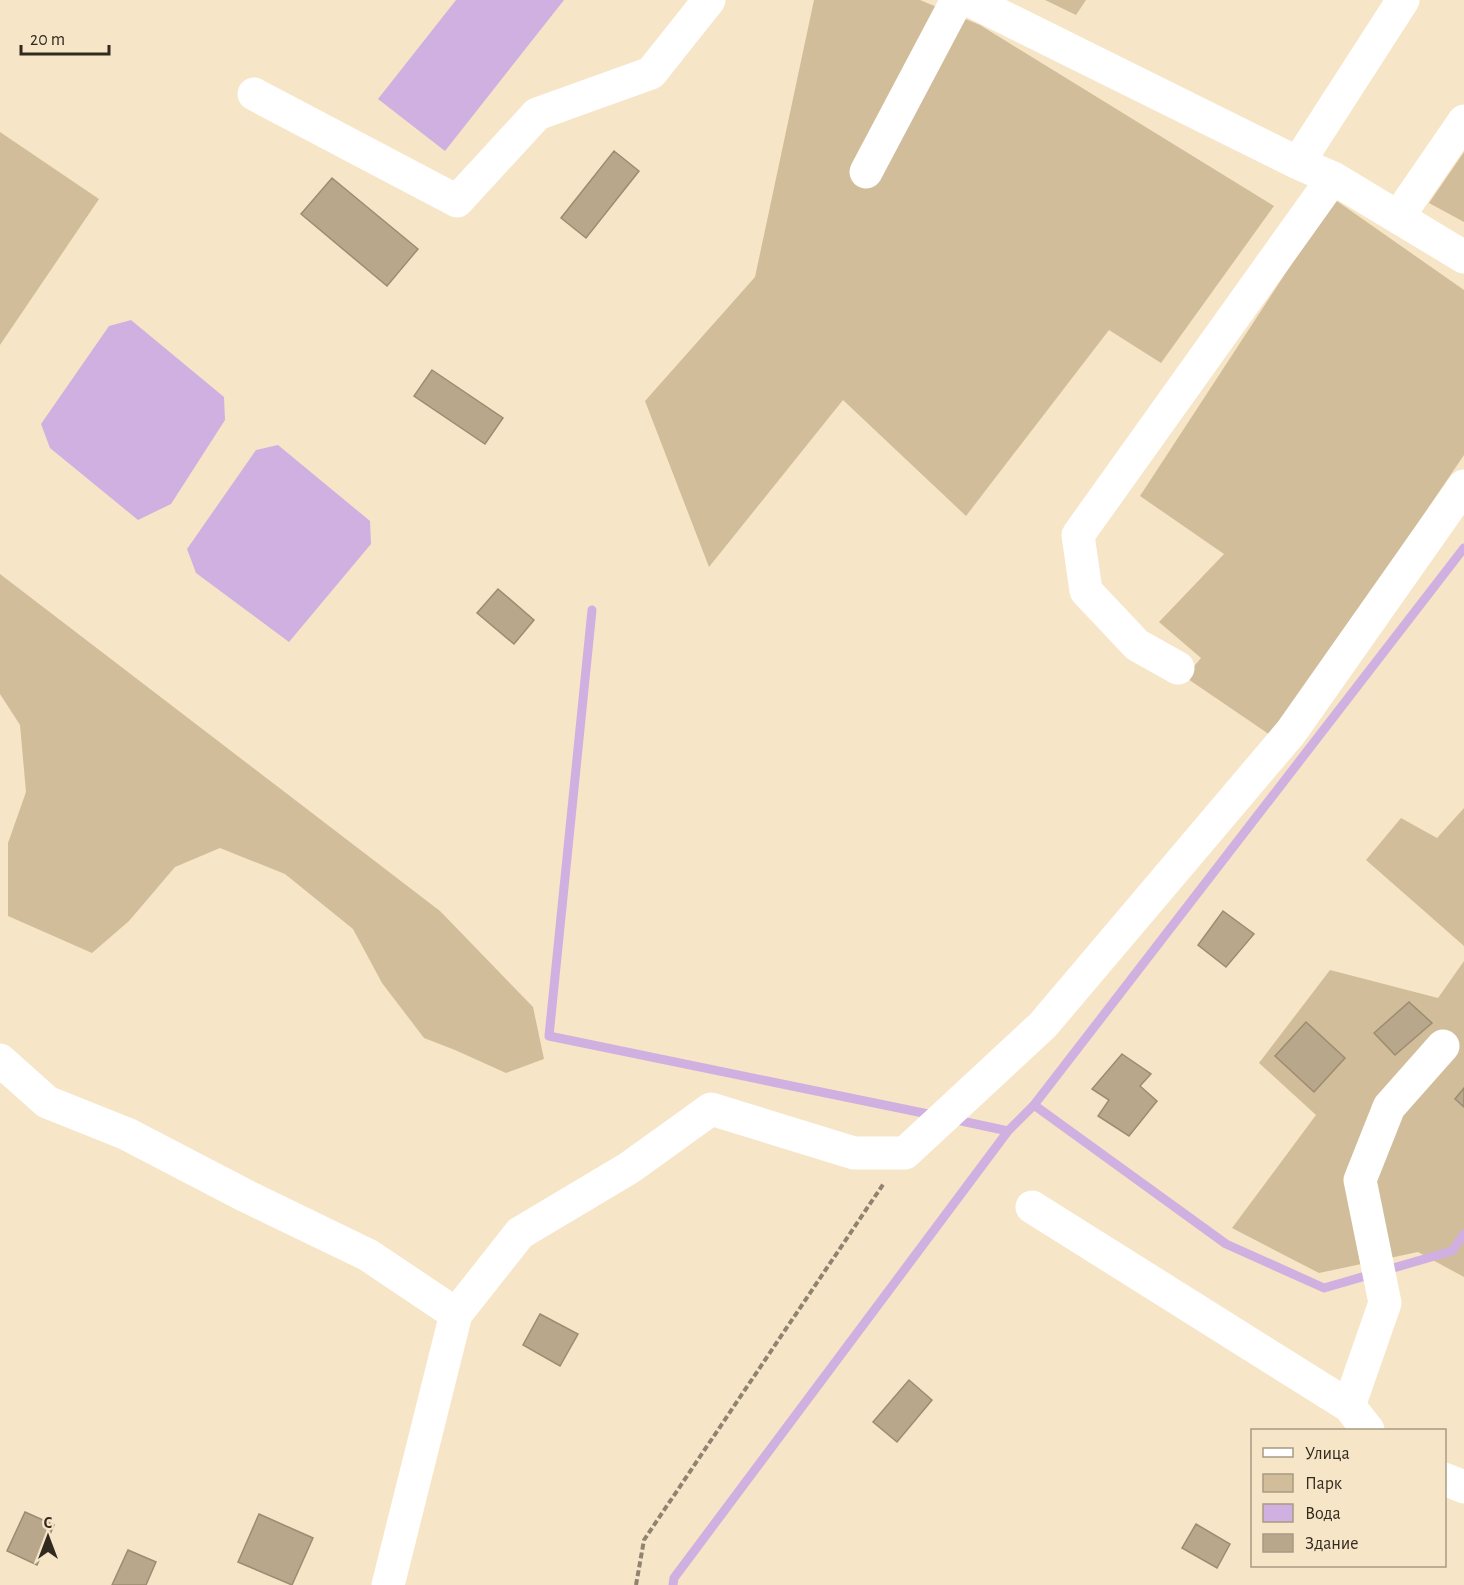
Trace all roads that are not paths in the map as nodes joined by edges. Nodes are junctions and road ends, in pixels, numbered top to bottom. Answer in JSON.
{"nodes":[{"id":1,"x":709,"y":0,"type":"edge"},
{"id":2,"x":957,"y":0,"type":"edge"},
{"id":3,"x":969,"y":0,"type":"edge"},
{"id":4,"x":1403,"y":0,"type":"edge"},
{"id":5,"x":1017,"y":10,"type":"edge"},
{"id":6,"x":254,"y":94,"type":"dead end"},
{"id":7,"x":1464,"y":121,"type":"edge"},
{"id":8,"x":1298,"y":163,"type":"junction"},
{"id":9,"x":867,"y":172,"type":"dead end"},
{"id":10,"x":1333,"y":178,"type":"junction"},
{"id":11,"x":1398,"y":217,"type":"junction"},
{"id":12,"x":1464,"y":257,"type":"edge"},
{"id":13,"x":1464,"y":486,"type":"edge"},
{"id":14,"x":1178,"y":668,"type":"dead end"},
{"id":15,"x":1443,"y":1046,"type":"dead end"},
{"id":16,"x":0,"y":1060,"type":"edge"},
{"id":17,"x":1032,"y":1207,"type":"dead end"},
{"id":18,"x":456,"y":1314,"type":"junction"},
{"id":19,"x":1359,"y":1418,"type":"edge"},
{"id":20,"x":1446,"y":1480,"type":"edge"},
{"id":21,"x":1464,"y":1487,"type":"edge"},
{"id":22,"x":388,"y":1585,"type":"edge"}],
"edges":[{"from":1,"to":6,"type":"street"},
{"from":2,"to":9,"type":"street"},
{"from":3,"to":5,"type":"street"},
{"from":4,"to":8,"type":"street"},
{"from":5,"to":8,"type":"street"},
{"from":7,"to":11,"type":"street"},
{"from":8,"to":10,"type":"street"},
{"from":10,"to":11,"type":"street"},
{"from":10,"to":14,"type":"street"},
{"from":11,"to":12,"type":"street"},
{"from":13,"to":18,"type":"street"},
{"from":15,"to":19,"type":"street"},
{"from":16,"to":18,"type":"street"},
{"from":17,"to":19,"type":"street"},
{"from":18,"to":22,"type":"street"},
{"from":20,"to":21,"type":"street"}]}
